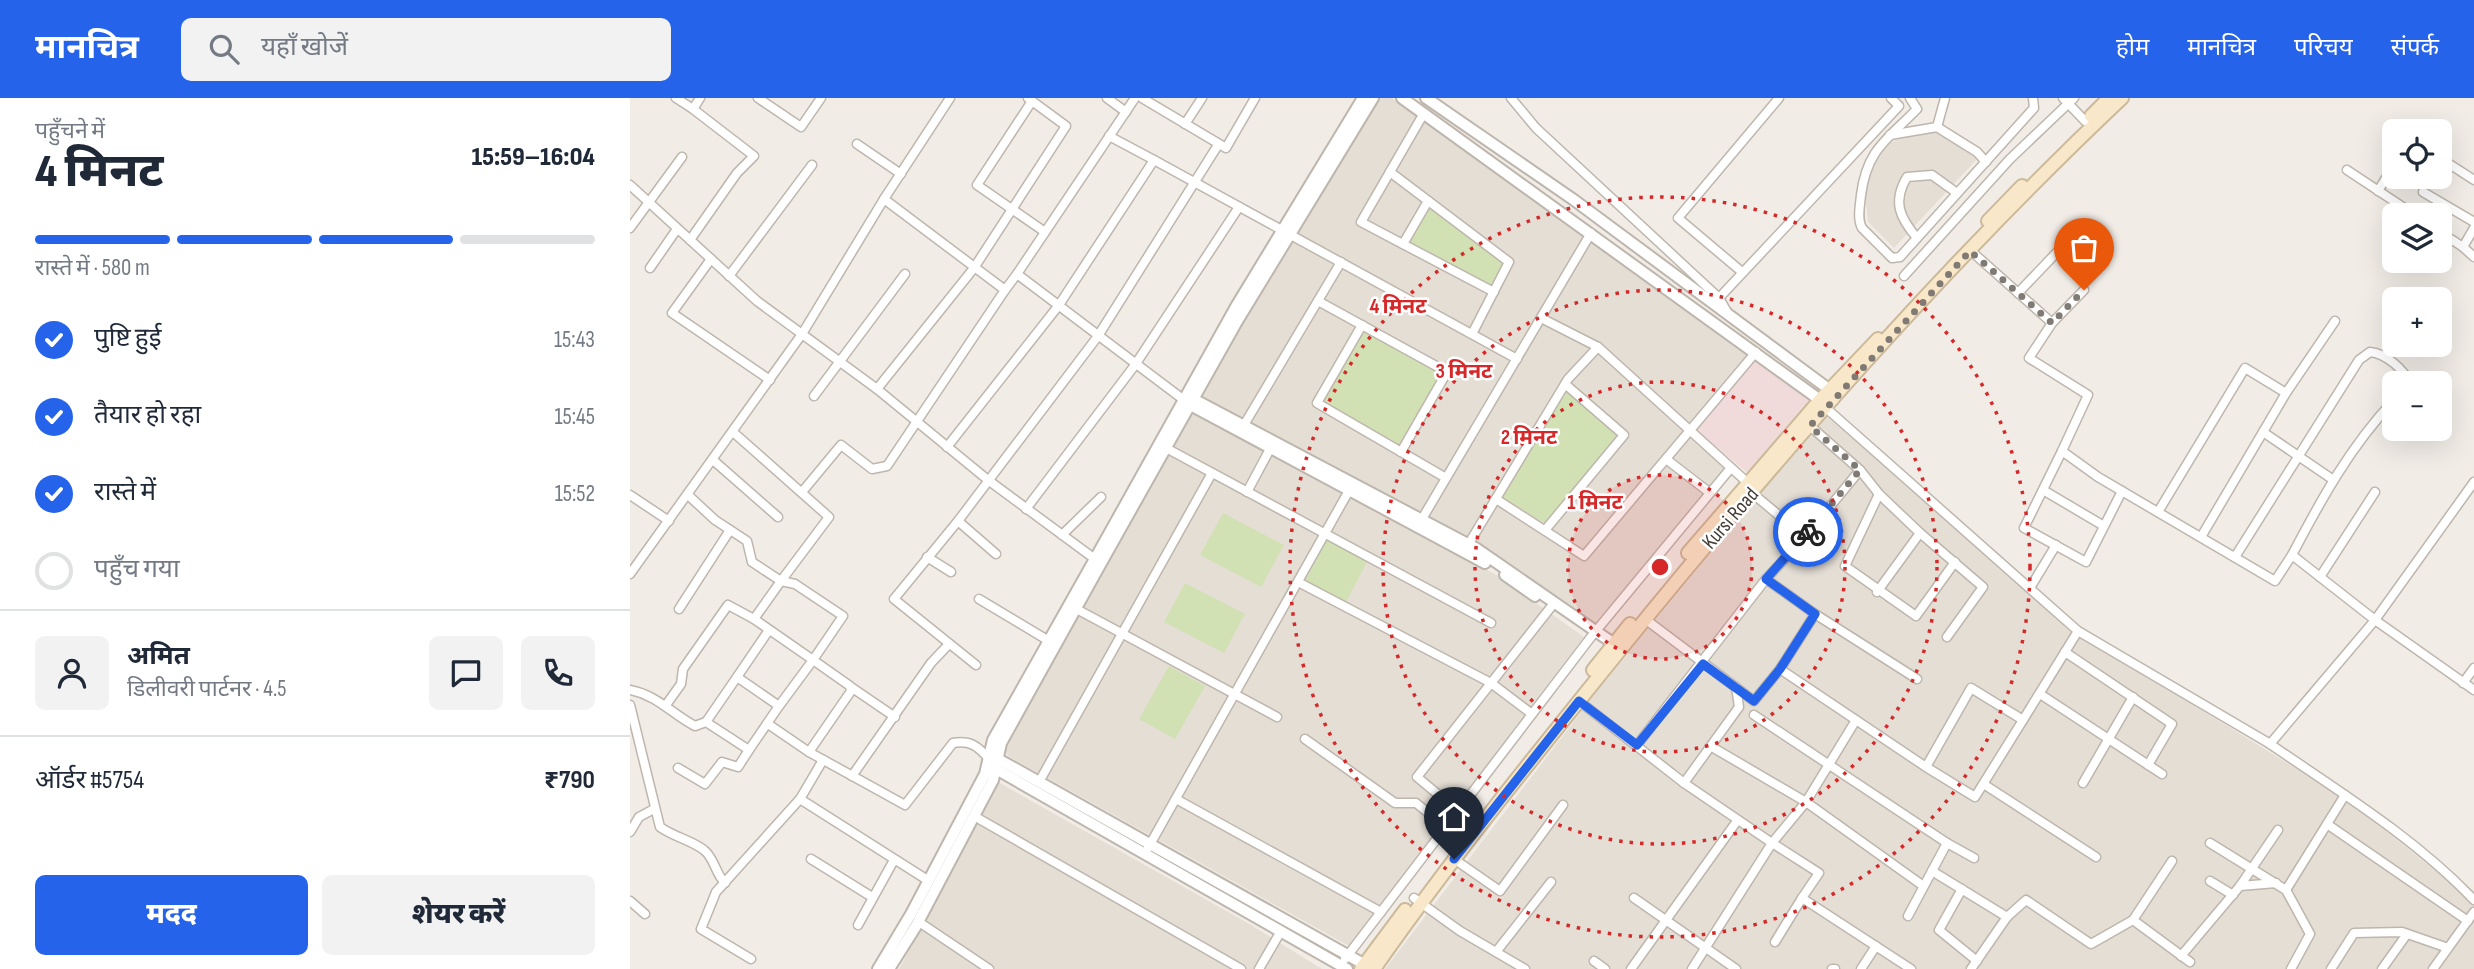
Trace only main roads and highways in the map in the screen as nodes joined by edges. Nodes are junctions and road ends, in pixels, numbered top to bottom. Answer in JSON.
{"nodes":[{"id":1,"x":2109,"y":98,"type":"edge"},
{"id":2,"x":2122,"y":98,"type":"edge"},
{"id":3,"x":1973,"y":245,"type":"junction"},
{"id":4,"x":1827,"y":400,"type":"junction"},
{"id":5,"x":1750,"y":488,"type":"junction"},
{"id":6,"x":1616,"y":649,"type":"junction"},
{"id":7,"x":1417,"y":901,"type":"junction"},
{"id":8,"x":1368,"y":968,"type":"edge"}],
"edges":[{"from":1,"to":3,"type":"main road","name":"Kursi Road"},
{"from":2,"to":3,"type":"main road","name":"Kursi Road"},
{"from":3,"to":4,"type":"main road","name":"Kursi Road"},
{"from":4,"to":5,"type":"main road","name":"Kursi Road"},
{"from":4,"to":5,"type":"main road","name":"Kursi Road"},
{"from":5,"to":6,"type":"main road","name":"Kursi Road"},
{"from":5,"to":6,"type":"main road","name":"Kursi Road"},
{"from":6,"to":7,"type":"main road","name":"Kursi Road"},
{"from":6,"to":7,"type":"main road","name":"Kursi Road"},
{"from":7,"to":8,"type":"main road","name":"Kursi Road"}]}
